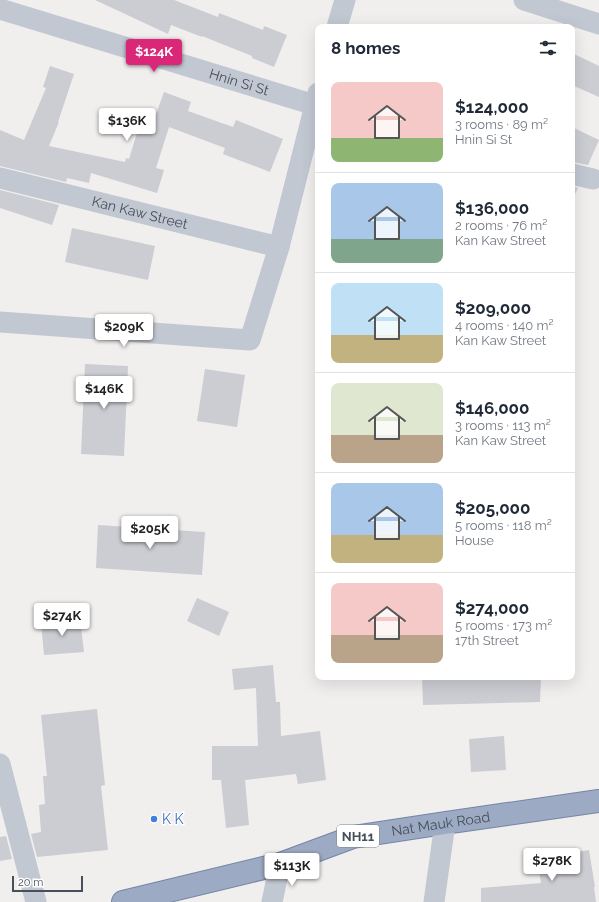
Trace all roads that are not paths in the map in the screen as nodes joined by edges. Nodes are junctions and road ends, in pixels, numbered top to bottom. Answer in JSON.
{"nodes":[{"id":1,"x":345,"y":0,"type":"edge"},
{"id":2,"x":524,"y":0,"type":"edge"},
{"id":3,"x":0,"y":9,"type":"edge"},
{"id":4,"x":338,"y":24,"type":"edge"},
{"id":5,"x":599,"y":24,"type":"edge"},
{"id":6,"x":315,"y":100,"type":"edge"},
{"id":7,"x":315,"y":109,"type":"edge"},
{"id":8,"x":575,"y":175,"type":"edge"},
{"id":9,"x":0,"y":178,"type":"edge"},
{"id":10,"x":593,"y":179,"type":"dead end"},
{"id":11,"x":279,"y":247,"type":"junction"},
{"id":12,"x":0,"y":322,"type":"edge"},
{"id":13,"x":0,"y":764,"type":"edge"},
{"id":14,"x":599,"y":801,"type":"edge"},
{"id":15,"x":445,"y":822,"type":"junction"},
{"id":16,"x":280,"y":864,"type":"junction"},
{"id":17,"x":36,"y":902,"type":"edge"},
{"id":18,"x":123,"y":902,"type":"edge"},
{"id":19,"x":272,"y":902,"type":"edge"},
{"id":20,"x":434,"y":902,"type":"edge"}],
"edges":[{"from":1,"to":4,"type":"street"},
{"from":2,"to":5,"type":"street"},
{"from":3,"to":6,"type":"street","name":"Hnin Si St"},
{"from":7,"to":11,"type":"street"},
{"from":8,"to":10,"type":"street"},
{"from":9,"to":11,"type":"street","name":"Kan Kaw Street"},
{"from":11,"to":12,"type":"street"},
{"from":13,"to":17,"type":"street"},
{"from":14,"to":15,"type":"highway","name":"Nat Mauk Road","number":"NH11"},
{"from":15,"to":16,"type":"highway","name":"Nat Mauk Road","number":"NH11"},
{"from":15,"to":20,"type":"street"},
{"from":16,"to":18,"type":"highway","name":"Nat Mauk Road","number":"NH11"},
{"from":16,"to":19,"type":"street"}]}
